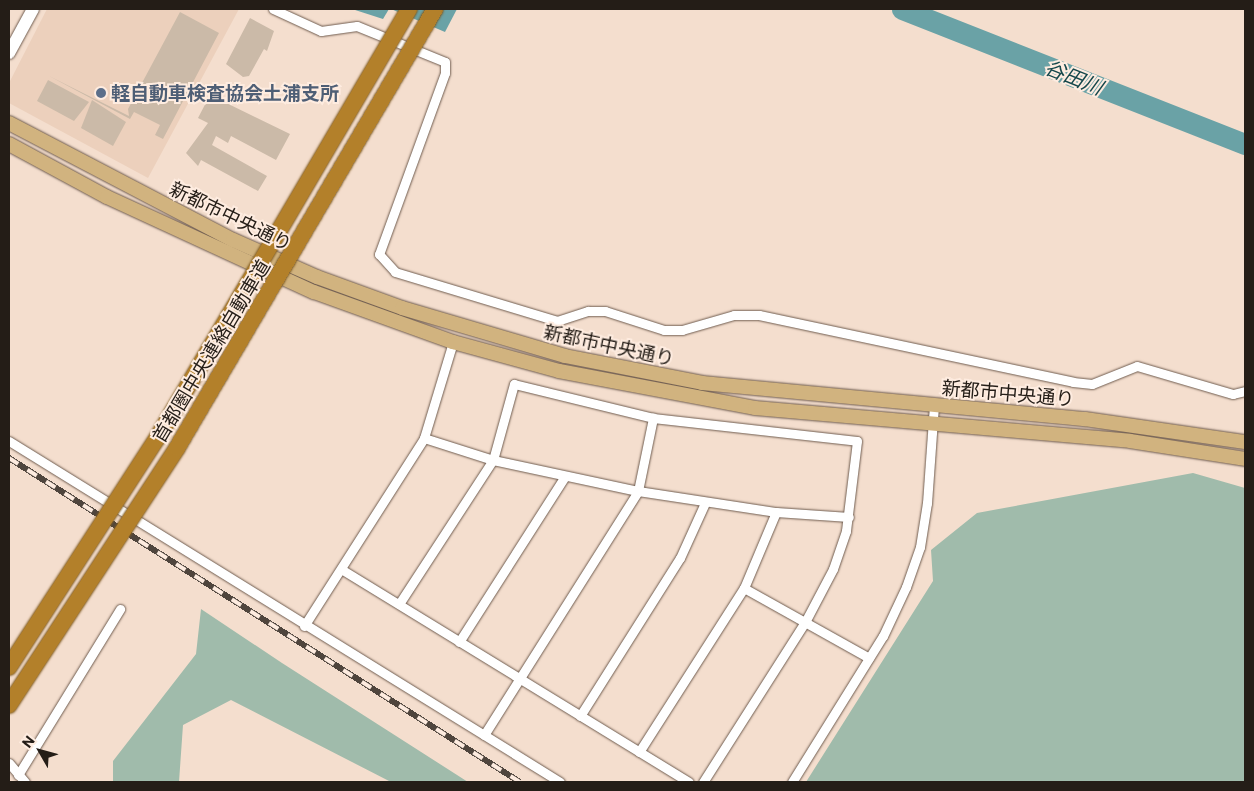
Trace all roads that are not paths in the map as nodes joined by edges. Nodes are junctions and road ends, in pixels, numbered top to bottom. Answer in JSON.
{"nodes":[{"id":1,"x":33,"y":9,"type":"edge"},
{"id":2,"x":273,"y":9,"type":"edge"},
{"id":3,"x":409,"y":9,"type":"edge"},
{"id":4,"x":435,"y":9,"type":"edge"},
{"id":5,"x":9,"y":53,"type":"edge"},
{"id":6,"x":9,"y":123,"type":"edge"},
{"id":7,"x":9,"y":144,"type":"edge"},
{"id":8,"x":453,"y":342,"type":"junction"},
{"id":9,"x":1245,"y":391,"type":"edge"},
{"id":10,"x":934,"y":406,"type":"junction"},
{"id":11,"x":653,"y":418,"type":"junction"},
{"id":12,"x":933,"y":425,"type":"junction"},
{"id":13,"x":424,"y":438,"type":"junction"},
{"id":14,"x":9,"y":441,"type":"edge"},
{"id":15,"x":1245,"y":442,"type":"edge"},
{"id":16,"x":1245,"y":459,"type":"edge"},
{"id":17,"x":492,"y":460,"type":"junction"},
{"id":18,"x":565,"y":476,"type":"junction"},
{"id":19,"x":638,"y":491,"type":"junction"},
{"id":20,"x":705,"y":503,"type":"junction"},
{"id":21,"x":776,"y":512,"type":"junction"},
{"id":22,"x":849,"y":518,"type":"junction"},
{"id":23,"x":341,"y":569,"type":"junction"},
{"id":24,"x":744,"y":588,"type":"junction"},
{"id":25,"x":399,"y":604,"type":"junction"},
{"id":26,"x":120,"y":609,"type":"dead end"},
{"id":27,"x":805,"y":622,"type":"junction"},
{"id":28,"x":304,"y":626,"type":"junction"},
{"id":29,"x":459,"y":642,"type":"junction"},
{"id":30,"x":869,"y":658,"type":"junction"},
{"id":31,"x":9,"y":667,"type":"edge"},
{"id":32,"x":520,"y":679,"type":"junction"},
{"id":33,"x":9,"y":705,"type":"edge"},
{"id":34,"x":580,"y":716,"type":"junction"},
{"id":35,"x":484,"y":735,"type":"junction"},
{"id":36,"x":639,"y":752,"type":"junction"},
{"id":37,"x":9,"y":763,"type":"edge"},
{"id":38,"x":18,"y":775,"type":"junction"},
{"id":39,"x":25,"y":782,"type":"edge"},
{"id":40,"x":560,"y":782,"type":"edge"},
{"id":41,"x":689,"y":782,"type":"edge"},
{"id":42,"x":703,"y":782,"type":"edge"},
{"id":43,"x":792,"y":782,"type":"edge"}],
"edges":[{"from":1,"to":5,"type":"street"},
{"from":2,"to":9,"type":"street"},
{"from":3,"to":31,"type":"highway","name":"首都圏中央連絡自動車道","bridge":true},
{"from":4,"to":33,"type":"highway","name":"首都圏中央連絡自動車道","bridge":true},
{"from":6,"to":10,"type":"main road","name":"新都市中央通り"},
{"from":7,"to":8,"type":"main road","name":"新都市中央通り"},
{"from":8,"to":12,"type":"main road","name":"新都市中央通り"},
{"from":8,"to":13,"type":"street"},
{"from":10,"to":12,"type":"street"},
{"from":10,"to":15,"type":"main road","name":"新都市中央通り"},
{"from":11,"to":17,"type":"street"},
{"from":11,"to":19,"type":"street"},
{"from":11,"to":22,"type":"street"},
{"from":12,"to":16,"type":"main road","name":"新都市中央通り"},
{"from":12,"to":30,"type":"street"},
{"from":13,"to":17,"type":"street"},
{"from":13,"to":23,"type":"street"},
{"from":14,"to":28,"type":"street"},
{"from":17,"to":18,"type":"street"},
{"from":17,"to":25,"type":"street"},
{"from":18,"to":19,"type":"street"},
{"from":18,"to":29,"type":"street"},
{"from":19,"to":20,"type":"street"},
{"from":19,"to":32,"type":"street"},
{"from":20,"to":21,"type":"street"},
{"from":20,"to":34,"type":"street"},
{"from":21,"to":22,"type":"street"},
{"from":21,"to":24,"type":"street"},
{"from":22,"to":27,"type":"street"},
{"from":23,"to":25,"type":"street"},
{"from":23,"to":28,"type":"street"},
{"from":24,"to":27,"type":"street"},
{"from":24,"to":36,"type":"street"},
{"from":25,"to":29,"type":"street"},
{"from":26,"to":38,"type":"street"},
{"from":27,"to":30,"type":"street"},
{"from":27,"to":42,"type":"street"},
{"from":28,"to":35,"type":"street"},
{"from":29,"to":32,"type":"street"},
{"from":30,"to":43,"type":"street"},
{"from":32,"to":34,"type":"street"},
{"from":32,"to":35,"type":"street"},
{"from":34,"to":36,"type":"street"},
{"from":35,"to":40,"type":"street"},
{"from":36,"to":41,"type":"street"},
{"from":37,"to":38,"type":"street"},
{"from":38,"to":39,"type":"street"}]}
